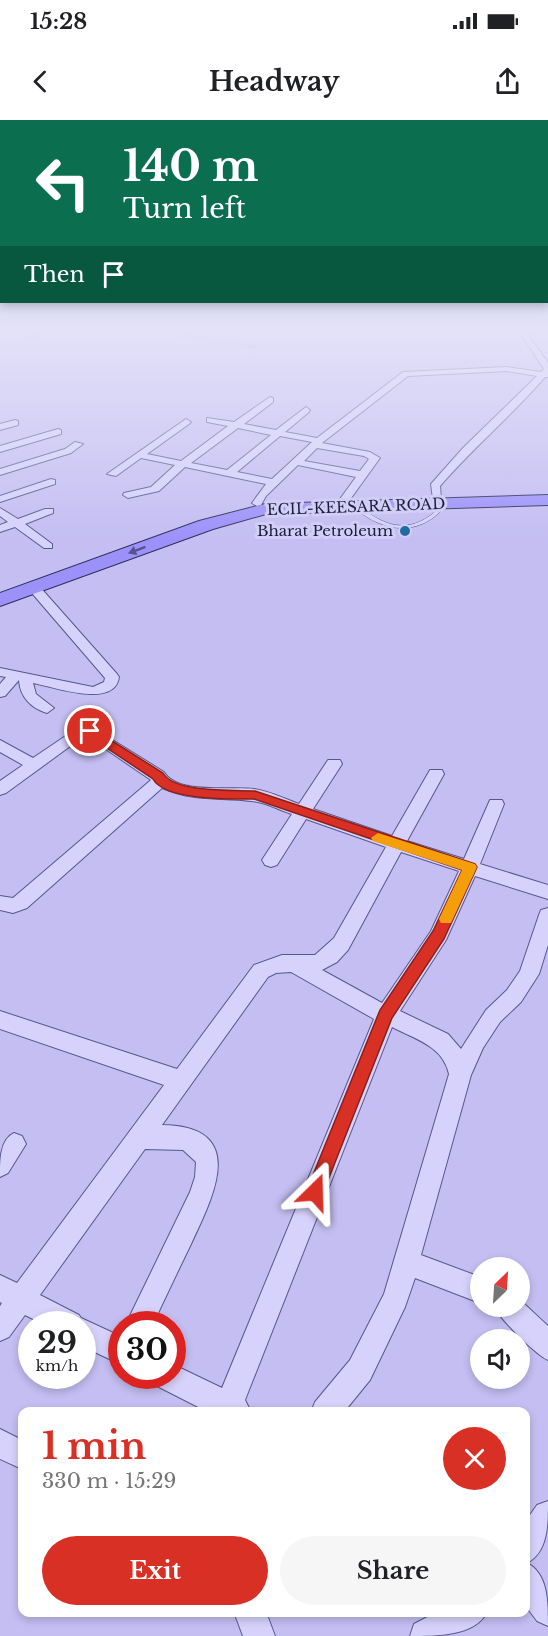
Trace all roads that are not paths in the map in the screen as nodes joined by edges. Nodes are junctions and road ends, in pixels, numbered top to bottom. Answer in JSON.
{"nodes":[{"id":1,"x":374,"y":399,"type":"edge"},
{"id":2,"x":520,"y":399,"type":"edge"},
{"id":3,"x":270,"y":400,"type":"dead end"},
{"id":4,"x":306,"y":410,"type":"dead end"},
{"id":5,"x":210,"y":420,"type":"dead end"},
{"id":6,"x":186,"y":422,"type":"dead end"},
{"id":7,"x":15,"y":423,"type":"dead end"},
{"id":8,"x":238,"y":425,"type":"junction"},
{"id":9,"x":0,"y":427,"type":"edge"},
{"id":10,"x":58,"y":432,"type":"dead end"},
{"id":11,"x":279,"y":433,"type":"junction"},
{"id":12,"x":317,"y":443,"type":"junction"},
{"id":13,"x":78,"y":444,"type":"dead end"},
{"id":14,"x":0,"y":449,"type":"edge"},
{"id":15,"x":140,"y":455,"type":"junction"},
{"id":16,"x":296,"y":462,"type":"junction"},
{"id":17,"x":183,"y":464,"type":"junction"},
{"id":18,"x":0,"y":472,"type":"edge"},
{"id":19,"x":112,"y":474,"type":"dead end"},
{"id":20,"x":229,"y":474,"type":"junction"},
{"id":21,"x":363,"y":475,"type":"junction"},
{"id":22,"x":51,"y":482,"type":"dead end"},
{"id":23,"x":183,"y":482,"type":"dead end"},
{"id":24,"x":274,"y":483,"type":"junction"},
{"id":25,"x":155,"y":489,"type":"junction"},
{"id":26,"x":548,"y":494,"type":"edge"},
{"id":27,"x":128,"y":495,"type":"dead end"},
{"id":28,"x":0,"y":499,"type":"edge"},
{"id":29,"x":441,"y":500,"type":"junction"},
{"id":30,"x":548,"y":500,"type":"edge"},
{"id":31,"x":350,"y":502,"type":"junction"},
{"id":32,"x":257,"y":503,"type":"junction"},
{"id":33,"x":0,"y":511,"type":"edge"},
{"id":34,"x":49,"y":511,"type":"dead end"},
{"id":35,"x":16,"y":523,"type":"junction"},
{"id":36,"x":0,"y":529,"type":"edge"},
{"id":37,"x":160,"y":534,"type":"junction"},
{"id":38,"x":48,"y":546,"type":"dead end"},
{"id":39,"x":99,"y":556,"type":"junction"},
{"id":40,"x":0,"y":581,"type":"edge"},
{"id":41,"x":35,"y":589,"type":"junction"},
{"id":42,"x":0,"y":600,"type":"edge"},
{"id":43,"x":0,"y":672,"type":"edge"},
{"id":44,"x":20,"y":676,"type":"junction"},
{"id":45,"x":0,"y":693,"type":"edge"},
{"id":46,"x":47,"y":708,"type":"dead end"},
{"id":47,"x":0,"y":745,"type":"edge"},
{"id":48,"x":334,"y":764,"type":"dead end"},
{"id":49,"x":34,"y":765,"type":"junction"},
{"id":50,"x":436,"y":774,"type":"dead end"},
{"id":51,"x":160,"y":781,"type":"junction"},
{"id":52,"x":0,"y":789,"type":"edge"},
{"id":53,"x":496,"y":804,"type":"dead end"},
{"id":54,"x":304,"y":812,"type":"junction"},
{"id":55,"x":398,"y":845,"type":"junction"},
{"id":56,"x":271,"y":860,"type":"dead end"},
{"id":57,"x":470,"y":867,"type":"junction"},
{"id":58,"x":548,"y":892,"type":"edge"},
{"id":59,"x":0,"y":903,"type":"edge"},
{"id":60,"x":548,"y":915,"type":"edge"},
{"id":61,"x":298,"y":966,"type":"junction"},
{"id":62,"x":386,"y":1015,"type":"junction"},
{"id":63,"x":0,"y":1020,"type":"edge"},
{"id":64,"x":460,"y":1074,"type":"junction"},
{"id":65,"x":180,"y":1080,"type":"junction"},
{"id":66,"x":138,"y":1138,"type":"junction"},
{"id":67,"x":14,"y":1144,"type":"dead end"},
{"id":68,"x":0,"y":1164,"type":"edge"},
{"id":69,"x":406,"y":1262,"type":"junction"},
{"id":70,"x":470,"y":1286,"type":"edge"},
{"id":71,"x":11,"y":1293,"type":"edge"},
{"id":72,"x":45,"y":1311,"type":"edge"},
{"id":73,"x":145,"y":1311,"type":"edge"},
{"id":74,"x":520,"y":1317,"type":"edge"},
{"id":75,"x":0,"y":1328,"type":"edge"},
{"id":76,"x":548,"y":1346,"type":"edge"},
{"id":77,"x":186,"y":1386,"type":"edge"},
{"id":78,"x":229,"y":1407,"type":"edge"},
{"id":79,"x":234,"y":1407,"type":"edge"},
{"id":80,"x":329,"y":1407,"type":"edge"},
{"id":81,"x":0,"y":1444,"type":"edge"},
{"id":82,"x":18,"y":1453,"type":"edge"},
{"id":83,"x":548,"y":1516,"type":"edge"},
{"id":84,"x":530,"y":1541,"type":"edge"},
{"id":85,"x":530,"y":1585,"type":"edge"},
{"id":86,"x":548,"y":1610,"type":"edge"},
{"id":87,"x":252,"y":1617,"type":"edge"},
{"id":88,"x":462,"y":1617,"type":"edge"},
{"id":89,"x":259,"y":1636,"type":"edge"},
{"id":90,"x":426,"y":1636,"type":"edge"}],
"edges":[{"from":1,"to":12,"type":"street"},
{"from":2,"to":29,"type":"street"},
{"from":3,"to":8,"type":"street"},
{"from":4,"to":11,"type":"street"},
{"from":5,"to":8,"type":"street"},
{"from":6,"to":15,"type":"street"},
{"from":7,"to":9,"type":"street"},
{"from":8,"to":11,"type":"street"},
{"from":8,"to":17,"type":"street"},
{"from":10,"to":14,"type":"street"},
{"from":11,"to":12,"type":"street"},
{"from":11,"to":20,"type":"street"},
{"from":12,"to":16,"type":"street"},
{"from":12,"to":21,"type":"street"},
{"from":13,"to":18,"type":"street"},
{"from":15,"to":17,"type":"street"},
{"from":15,"to":19,"type":"street"},
{"from":16,"to":21,"type":"street"},
{"from":16,"to":24,"type":"street"},
{"from":17,"to":20,"type":"street"},
{"from":17,"to":25,"type":"street"},
{"from":20,"to":24,"type":"street"},
{"from":21,"to":31,"type":"street"},
{"from":22,"to":28,"type":"street"},
{"from":23,"to":25,"type":"street"},
{"from":24,"to":32,"type":"street"},
{"from":25,"to":27,"type":"street"},
{"from":26,"to":29,"type":"main road","name":"ECIL-KEESARA ROAD"},
{"from":29,"to":30,"type":"main road","name":"ECIL-KEESARA ROAD"},
{"from":29,"to":31,"type":"main road","name":"ECIL-KEESARA ROAD"},
{"from":31,"to":32,"type":"main road","name":"ECIL-KEESARA ROAD"},
{"from":31,"to":37,"type":"main road","name":"ECIL-KEESARA ROAD"},
{"from":32,"to":37,"type":"main road","name":"ECIL-KEESARA ROAD"},
{"from":33,"to":35,"type":"street"},
{"from":34,"to":35,"type":"street"},
{"from":35,"to":36,"type":"street"},
{"from":35,"to":38,"type":"street"},
{"from":37,"to":39,"type":"main road","name":"ECIL-KEESARA ROAD"},
{"from":39,"to":40,"type":"main road","name":"ECIL-KEESARA ROAD"},
{"from":39,"to":41,"type":"main road","name":"ECIL-KEESARA ROAD"},
{"from":41,"to":42,"type":"main road","name":"ECIL-KEESARA ROAD"},
{"from":41,"to":44,"type":"street"},
{"from":43,"to":44,"type":"street"},
{"from":44,"to":45,"type":"street"},
{"from":44,"to":46,"type":"street"},
{"from":47,"to":49,"type":"street"},
{"from":48,"to":54,"type":"street"},
{"from":49,"to":51,"type":"street"},
{"from":49,"to":52,"type":"street"},
{"from":50,"to":55,"type":"street"},
{"from":51,"to":54,"type":"street"},
{"from":51,"to":59,"type":"street"},
{"from":53,"to":57,"type":"street"},
{"from":54,"to":55,"type":"street"},
{"from":54,"to":56,"type":"street"},
{"from":55,"to":57,"type":"street"},
{"from":55,"to":61,"type":"street"},
{"from":57,"to":58,"type":"street"},
{"from":57,"to":62,"type":"street"},
{"from":60,"to":64,"type":"street"},
{"from":61,"to":62,"type":"street"},
{"from":61,"to":65,"type":"street"},
{"from":62,"to":64,"type":"street"},
{"from":62,"to":79,"type":"street"},
{"from":63,"to":65,"type":"street"},
{"from":64,"to":69,"type":"street"},
{"from":65,"to":66,"type":"street"},
{"from":66,"to":71,"type":"street"},
{"from":66,"to":73,"type":"street"},
{"from":67,"to":68,"type":"street"},
{"from":69,"to":70,"type":"street"},
{"from":69,"to":80,"type":"street"},
{"from":71,"to":72,"type":"street"},
{"from":71,"to":75,"type":"street"},
{"from":74,"to":76,"type":"street"},
{"from":77,"to":78,"type":"street"},
{"from":81,"to":82,"type":"street"},
{"from":83,"to":84,"type":"street"},
{"from":85,"to":86,"type":"street"},
{"from":87,"to":89,"type":"street"},
{"from":88,"to":90,"type":"street"}]}
